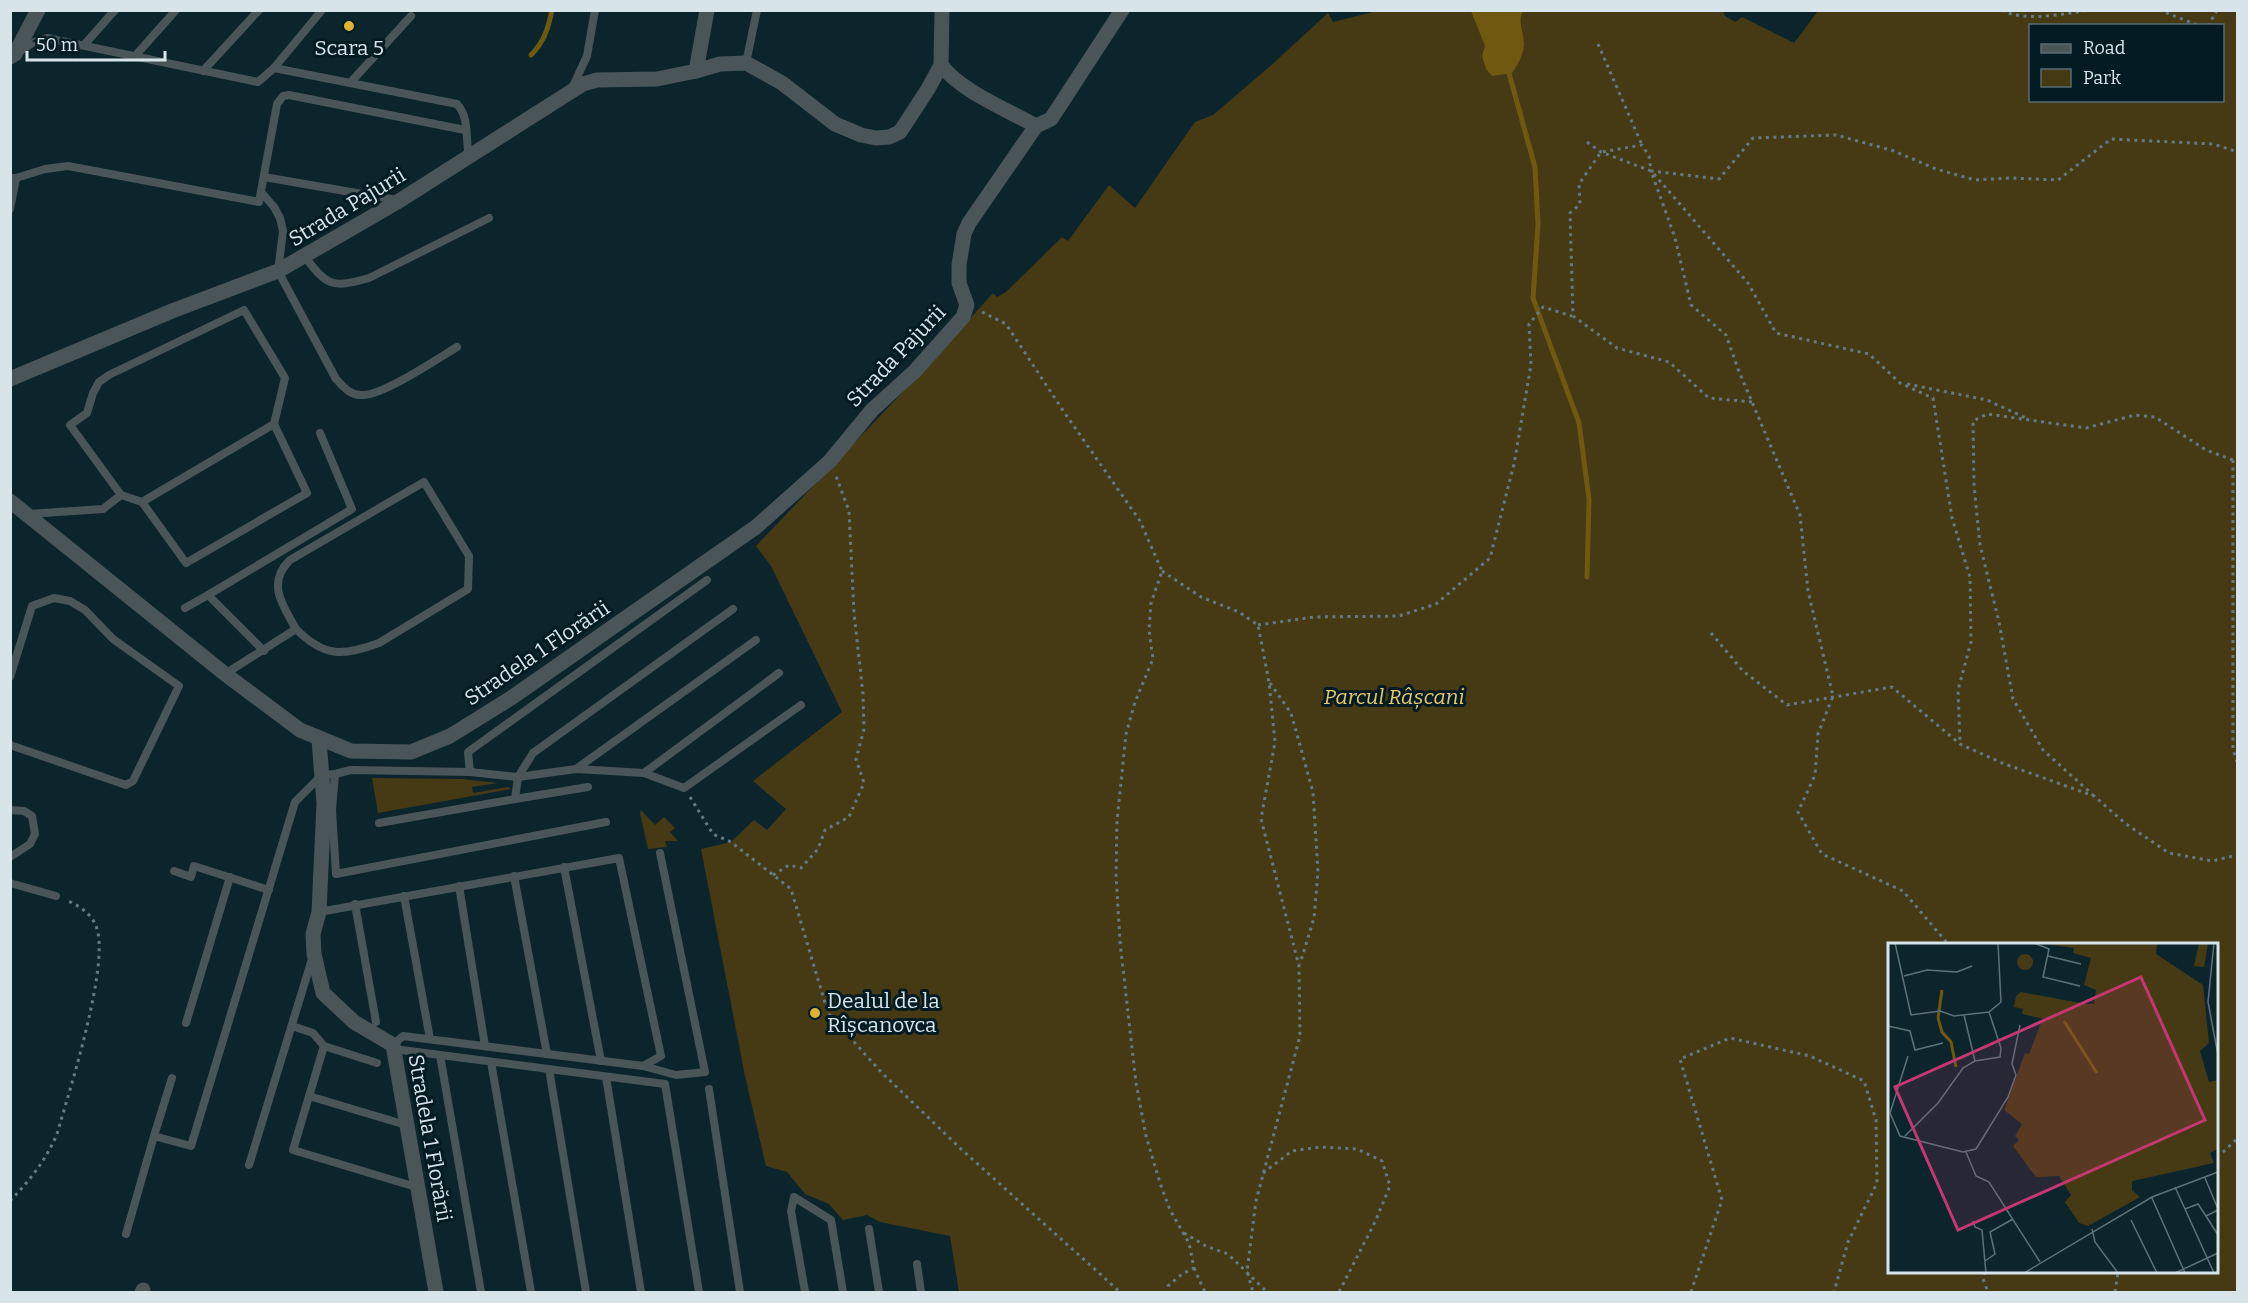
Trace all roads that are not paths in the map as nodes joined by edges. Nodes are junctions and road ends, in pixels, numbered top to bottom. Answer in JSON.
{"nodes":[{"id":1,"x":38,"y":10,"type":"edge"},
{"id":2,"x":115,"y":10,"type":"edge"},
{"id":3,"x":176,"y":10,"type":"edge"},
{"id":4,"x":259,"y":10,"type":"edge"},
{"id":5,"x":322,"y":10,"type":"edge"},
{"id":6,"x":595,"y":10,"type":"edge"},
{"id":7,"x":707,"y":10,"type":"edge"},
{"id":8,"x":758,"y":10,"type":"edge"},
{"id":9,"x":942,"y":10,"type":"edge"},
{"id":10,"x":1122,"y":10,"type":"edge"},
{"id":11,"x":411,"y":16,"type":"dead end"},
{"id":12,"x":84,"y":45,"type":"junction"},
{"id":13,"x":136,"y":55,"type":"junction"},
{"id":14,"x":13,"y":56,"type":"edge"},
{"id":15,"x":746,"y":63,"type":"junction"},
{"id":16,"x":941,"y":65,"type":"junction"},
{"id":17,"x":274,"y":68,"type":"junction"},
{"id":18,"x":696,"y":71,"type":"junction"},
{"id":19,"x":203,"y":72,"type":"junction"},
{"id":20,"x":351,"y":82,"type":"junction"},
{"id":21,"x":572,"y":89,"type":"junction"},
{"id":22,"x":1036,"y":126,"type":"junction"},
{"id":23,"x":465,"y":130,"type":"junction"},
{"id":24,"x":469,"y":156,"type":"junction"},
{"id":25,"x":264,"y":177,"type":"junction"},
{"id":26,"x":13,"y":178,"type":"edge"},
{"id":27,"x":261,"y":192,"type":"junction"},
{"id":28,"x":399,"y":201,"type":"junction"},
{"id":29,"x":10,"y":209,"type":"edge"},
{"id":30,"x":489,"y":218,"type":"dead end"},
{"id":31,"x":305,"y":257,"type":"junction"},
{"id":32,"x":278,"y":271,"type":"junction"},
{"id":33,"x":457,"y":347,"type":"dead end"},
{"id":34,"x":10,"y":379,"type":"edge"},
{"id":35,"x":274,"y":424,"type":"junction"},
{"id":36,"x":320,"y":433,"type":"dead end"},
{"id":37,"x":121,"y":495,"type":"junction"},
{"id":38,"x":10,"y":501,"type":"edge"},
{"id":39,"x":142,"y":502,"type":"junction"},
{"id":40,"x":27,"y":514,"type":"junction"},
{"id":41,"x":729,"y":546,"type":"joint"},
{"id":42,"x":707,"y":580,"type":"dead end"},
{"id":43,"x":208,"y":595,"type":"junction"},
{"id":44,"x":185,"y":609,"type":"dead end"},
{"id":45,"x":733,"y":609,"type":"dead end"},
{"id":46,"x":296,"y":629,"type":"junction"},
{"id":47,"x":756,"y":640,"type":"dead end"},
{"id":48,"x":264,"y":651,"type":"junction"},
{"id":49,"x":779,"y":673,"type":"dead end"},
{"id":50,"x":225,"y":674,"type":"junction"},
{"id":51,"x":10,"y":677,"type":"edge"},
{"id":52,"x":801,"y":705,"type":"dead end"},
{"id":53,"x":320,"y":740,"type":"junction"},
{"id":54,"x":10,"y":745,"type":"edge"},
{"id":55,"x":576,"y":769,"type":"junction"},
{"id":56,"x":470,"y":772,"type":"junction"},
{"id":57,"x":644,"y":773,"type":"junction"},
{"id":58,"x":328,"y":774,"type":"junction"},
{"id":59,"x":518,"y":777,"type":"junction"},
{"id":60,"x":588,"y":787,"type":"dead end"},
{"id":61,"x":515,"y":798,"type":"junction"},
{"id":62,"x":10,"y":810,"type":"edge"},
{"id":63,"x":606,"y":822,"type":"dead end"},
{"id":64,"x":379,"y":823,"type":"dead end"},
{"id":65,"x":660,"y":853,"type":"dead end"},
{"id":66,"x":10,"y":857,"type":"edge"},
{"id":67,"x":564,"y":867,"type":"junction"},
{"id":68,"x":174,"y":871,"type":"dead end"},
{"id":69,"x":514,"y":876,"type":"junction"},
{"id":70,"x":230,"y":877,"type":"junction"},
{"id":71,"x":10,"y":883,"type":"edge"},
{"id":72,"x":459,"y":886,"type":"junction"},
{"id":73,"x":269,"y":890,"type":"junction"},
{"id":74,"x":56,"y":896,"type":"road end"},
{"id":75,"x":404,"y":896,"type":"junction"},
{"id":76,"x":355,"y":904,"type":"junction"},
{"id":77,"x":319,"y":912,"type":"junction"},
{"id":78,"x":314,"y":954,"type":"junction"},
{"id":79,"x":376,"y":1022,"type":"dead end"},
{"id":80,"x":186,"y":1023,"type":"dead end"},
{"id":81,"x":292,"y":1026,"type":"junction"},
{"id":82,"x":430,"y":1039,"type":"junction"},
{"id":83,"x":324,"y":1046,"type":"junction"},
{"id":84,"x":485,"y":1046,"type":"junction"},
{"id":85,"x":393,"y":1047,"type":"junction"},
{"id":86,"x":547,"y":1054,"type":"junction"},
{"id":87,"x":440,"y":1055,"type":"junction"},
{"id":88,"x":601,"y":1061,"type":"junction"},
{"id":89,"x":491,"y":1062,"type":"junction"},
{"id":90,"x":377,"y":1063,"type":"dead end"},
{"id":91,"x":643,"y":1066,"type":"junction"},
{"id":92,"x":549,"y":1069,"type":"junction"},
{"id":93,"x":606,"y":1077,"type":"junction"},
{"id":94,"x":172,"y":1078,"type":"dead end"},
{"id":95,"x":709,"y":1089,"type":"dead end"},
{"id":96,"x":309,"y":1096,"type":"junction"},
{"id":97,"x":406,"y":1125,"type":"junction"},
{"id":98,"x":154,"y":1136,"type":"junction"},
{"id":99,"x":249,"y":1165,"type":"dead end"},
{"id":100,"x":416,"y":1187,"type":"junction"},
{"id":101,"x":869,"y":1229,"type":"dead end"},
{"id":102,"x":126,"y":1234,"type":"dead end"},
{"id":103,"x":917,"y":1264,"type":"dead end"},
{"id":104,"x":436,"y":1293,"type":"edge"},
{"id":105,"x":481,"y":1293,"type":"edge"},
{"id":106,"x":531,"y":1293,"type":"edge"},
{"id":107,"x":586,"y":1293,"type":"edge"},
{"id":108,"x":641,"y":1293,"type":"edge"},
{"id":109,"x":699,"y":1293,"type":"edge"},
{"id":110,"x":740,"y":1293,"type":"edge"},
{"id":111,"x":805,"y":1293,"type":"edge"},
{"id":112,"x":843,"y":1293,"type":"edge"},
{"id":113,"x":879,"y":1293,"type":"edge"},
{"id":114,"x":921,"y":1293,"type":"edge"}],
"edges":[{"from":1,"to":14,"type":"street"},
{"from":2,"to":12,"type":"lane"},
{"from":3,"to":13,"type":"lane"},
{"from":4,"to":19,"type":"lane"},
{"from":5,"to":17,"type":"lane"},
{"from":6,"to":21,"type":"lane"},
{"from":7,"to":18,"type":"street"},
{"from":8,"to":15,"type":"lane"},
{"from":9,"to":16,"type":"street"},
{"from":10,"to":22,"type":"street","name":"Strada Pajurii"},
{"from":11,"to":20,"type":"lane"},
{"from":12,"to":13,"type":"lane"},
{"from":12,"to":14,"type":"lane"},
{"from":13,"to":19,"type":"lane"},
{"from":15,"to":16,"type":"street"},
{"from":15,"to":18,"type":"street","name":"Strada Pajurii"},
{"from":16,"to":22,"type":"street"},
{"from":17,"to":19,"type":"lane"},
{"from":17,"to":20,"type":"lane"},
{"from":18,"to":21,"type":"street","name":"Strada Pajurii"},
{"from":20,"to":23,"type":"lane"},
{"from":21,"to":24,"type":"street","name":"Strada Pajurii"},
{"from":22,"to":41,"type":"street","name":"Strada Pajurii"},
{"from":23,"to":24,"type":"lane"},
{"from":23,"to":25,"type":"lane"},
{"from":24,"to":28,"type":"street","name":"Strada Pajurii"},
{"from":25,"to":27,"type":"lane"},
{"from":25,"to":28,"type":"lane"},
{"from":26,"to":27,"type":"lane"},
{"from":26,"to":29,"type":"lane"},
{"from":27,"to":32,"type":"lane"},
{"from":28,"to":31,"type":"street","name":"Strada Pajurii"},
{"from":30,"to":31,"type":"lane"},
{"from":31,"to":32,"type":"street","name":"Strada Pajurii"},
{"from":32,"to":33,"type":"lane"},
{"from":32,"to":34,"type":"street","name":"Strada Pajurii"},
{"from":35,"to":37,"type":"lane"},
{"from":35,"to":39,"type":"lane"},
{"from":35,"to":39,"type":"lane"},
{"from":36,"to":43,"type":"lane"},
{"from":37,"to":39,"type":"lane"},
{"from":37,"to":40,"type":"lane"},
{"from":38,"to":40,"type":"street","name":"Stradela 1 Florării"},
{"from":40,"to":50,"type":"street","name":"Stradela 1 Florării"},
{"from":41,"to":53,"type":"street","name":"Stradela 1 Florării"},
{"from":42,"to":56,"type":"lane"},
{"from":43,"to":44,"type":"lane"},
{"from":43,"to":48,"type":"lane"},
{"from":45,"to":59,"type":"lane"},
{"from":46,"to":46,"type":"lane"},
{"from":46,"to":48,"type":"lane"},
{"from":47,"to":55,"type":"lane"},
{"from":48,"to":50,"type":"lane"},
{"from":49,"to":57,"type":"lane"},
{"from":50,"to":53,"type":"street","name":"Stradela 1 Florării"},
{"from":51,"to":54,"type":"lane"},
{"from":52,"to":57,"type":"lane"},
{"from":53,"to":58,"type":"street","name":"Stradela 1 Florării"},
{"from":55,"to":57,"type":"lane"},
{"from":55,"to":59,"type":"lane"},
{"from":56,"to":58,"type":"lane"},
{"from":56,"to":59,"type":"lane"},
{"from":58,"to":63,"type":"lane"},
{"from":58,"to":73,"type":"lane"},
{"from":58,"to":77,"type":"street","name":"Stradela 1 Florării"},
{"from":59,"to":61,"type":"lane"},
{"from":60,"to":61,"type":"lane"},
{"from":61,"to":64,"type":"lane"},
{"from":62,"to":66,"type":"lane"},
{"from":65,"to":91,"type":"lane"},
{"from":67,"to":69,"type":"lane"},
{"from":67,"to":88,"type":"lane"},
{"from":67,"to":91,"type":"lane"},
{"from":68,"to":70,"type":"lane"},
{"from":69,"to":72,"type":"lane"},
{"from":69,"to":86,"type":"lane"},
{"from":70,"to":73,"type":"lane"},
{"from":70,"to":80,"type":"lane"},
{"from":71,"to":74,"type":"lane"},
{"from":72,"to":75,"type":"lane"},
{"from":72,"to":84,"type":"lane"},
{"from":73,"to":98,"type":"lane"},
{"from":75,"to":76,"type":"lane"},
{"from":75,"to":82,"type":"lane"},
{"from":76,"to":77,"type":"lane"},
{"from":76,"to":79,"type":"lane"},
{"from":77,"to":78,"type":"street","name":"Stradela 1 Florării"},
{"from":78,"to":81,"type":"lane"},
{"from":78,"to":85,"type":"street","name":"Stradela 1 Florării"},
{"from":81,"to":83,"type":"lane"},
{"from":81,"to":99,"type":"lane"},
{"from":82,"to":84,"type":"lane"},
{"from":82,"to":85,"type":"lane"},
{"from":83,"to":90,"type":"lane"},
{"from":83,"to":96,"type":"lane"},
{"from":84,"to":86,"type":"lane"},
{"from":85,"to":87,"type":"lane"},
{"from":85,"to":97,"type":"street","name":"Stradela 1 Florării"},
{"from":86,"to":88,"type":"lane"},
{"from":87,"to":89,"type":"lane"},
{"from":87,"to":105,"type":"lane"},
{"from":88,"to":91,"type":"lane"},
{"from":89,"to":92,"type":"lane"},
{"from":89,"to":106,"type":"lane"},
{"from":92,"to":93,"type":"lane"},
{"from":92,"to":107,"type":"lane"},
{"from":93,"to":108,"type":"lane"},
{"from":93,"to":109,"type":"lane"},
{"from":94,"to":98,"type":"lane"},
{"from":95,"to":110,"type":"lane"},
{"from":96,"to":97,"type":"lane"},
{"from":96,"to":100,"type":"lane"},
{"from":97,"to":100,"type":"street","name":"Stradela 1 Florării"},
{"from":98,"to":102,"type":"lane"},
{"from":100,"to":104,"type":"street","name":"Stradela 1 Florării"},
{"from":101,"to":113,"type":"lane"},
{"from":103,"to":114,"type":"lane"},
{"from":111,"to":112,"type":"lane"}]}
